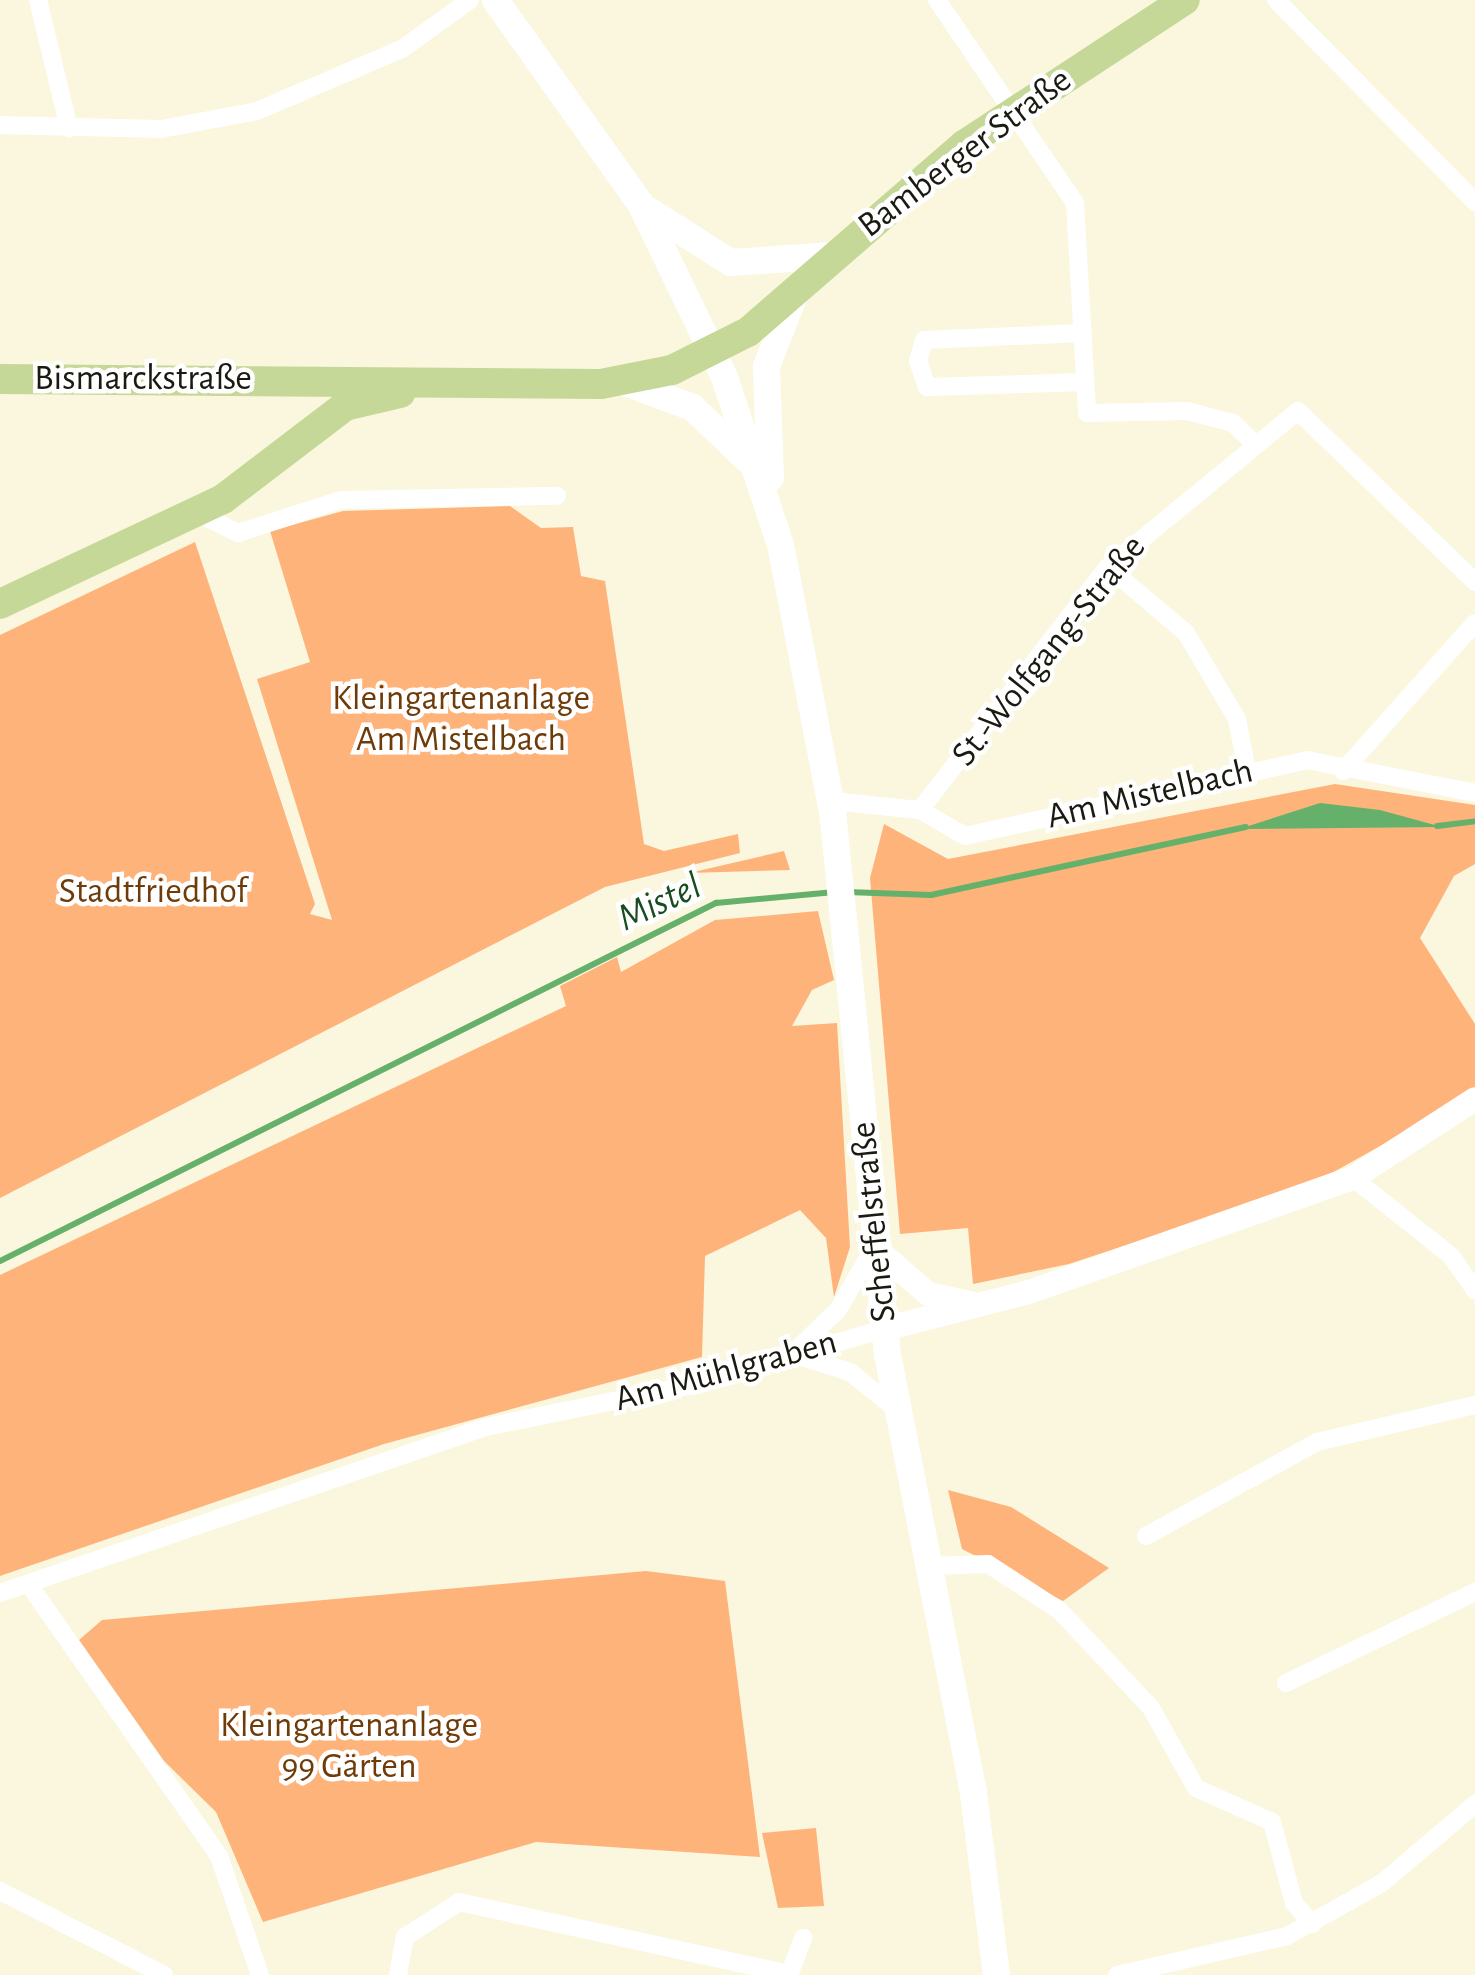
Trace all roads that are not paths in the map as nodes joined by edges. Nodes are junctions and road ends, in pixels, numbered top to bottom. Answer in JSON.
{"nodes":[{"id":1,"x":38,"y":0,"type":"edge"},
{"id":2,"x":470,"y":0,"type":"edge"},
{"id":3,"x":495,"y":0,"type":"edge"},
{"id":4,"x":937,"y":0,"type":"edge"},
{"id":5,"x":1185,"y":0,"type":"edge"},
{"id":6,"x":1276,"y":0,"type":"edge"},
{"id":7,"x":1009,"y":112,"type":"junction"},
{"id":8,"x":0,"y":125,"type":"edge"},
{"id":9,"x":69,"y":128,"type":"junction"},
{"id":10,"x":1475,"y":202,"type":"edge"},
{"id":11,"x":640,"y":203,"type":"junction"},
{"id":12,"x":833,"y":255,"type":"junction"},
{"id":13,"x":794,"y":294,"type":"junction"},
{"id":14,"x":1083,"y":333,"type":"junction"},
{"id":15,"x":714,"y":353,"type":"junction"},
{"id":16,"x":0,"y":379,"type":"edge"},
{"id":17,"x":286,"y":379,"type":"junction"},
{"id":18,"x":625,"y":382,"type":"junction"},
{"id":19,"x":1085,"y":382,"type":"junction"},
{"id":20,"x":429,"y":385,"type":"junction"},
{"id":21,"x":306,"y":432,"type":"junction"},
{"id":22,"x":1254,"y":443,"type":"junction"},
{"id":23,"x":757,"y":469,"type":"junction"},
{"id":24,"x":556,"y":496,"type":"dead end"},
{"id":25,"x":770,"y":511,"type":"junction"},
{"id":26,"x":196,"y":513,"type":"junction"},
{"id":27,"x":1108,"y":567,"type":"junction"},
{"id":28,"x":1475,"y":582,"type":"edge"},
{"id":29,"x":0,"y":604,"type":"edge"},
{"id":30,"x":1475,"y":623,"type":"edge"},
{"id":31,"x":1343,"y":771,"type":"junction"},
{"id":32,"x":1247,"y":772,"type":"junction"},
{"id":33,"x":1475,"y":793,"type":"edge"},
{"id":34,"x":831,"y":801,"type":"junction"},
{"id":35,"x":920,"y":810,"type":"junction"},
{"id":36,"x":1475,"y":1099,"type":"edge"},
{"id":37,"x":1353,"y":1178,"type":"junction"},
{"id":38,"x":874,"y":1247,"type":"junction"},
{"id":39,"x":1475,"y":1290,"type":"edge"},
{"id":40,"x":984,"y":1306,"type":"junction"},
{"id":41,"x":884,"y":1329,"type":"junction"},
{"id":42,"x":792,"y":1354,"type":"junction"},
{"id":43,"x":1475,"y":1405,"type":"edge"},
{"id":44,"x":896,"y":1409,"type":"junction"},
{"id":45,"x":1146,"y":1536,"type":"dead end"},
{"id":46,"x":928,"y":1566,"type":"junction"},
{"id":47,"x":30,"y":1586,"type":"junction"},
{"id":48,"x":1475,"y":1592,"type":"edge"},
{"id":49,"x":0,"y":1593,"type":"edge"},
{"id":50,"x":1286,"y":1683,"type":"dead end"},
{"id":51,"x":1475,"y":1804,"type":"edge"},
{"id":52,"x":0,"y":1892,"type":"edge"},
{"id":53,"x":1312,"y":1924,"type":"junction"},
{"id":54,"x":803,"y":1938,"type":"dead end"},
{"id":55,"x":789,"y":1974,"type":"edge"},
{"id":56,"x":164,"y":1975,"type":"edge"},
{"id":57,"x":260,"y":1975,"type":"edge"},
{"id":58,"x":398,"y":1975,"type":"edge"},
{"id":59,"x":996,"y":1975,"type":"edge"},
{"id":60,"x":1118,"y":1975,"type":"edge"}],
"edges":[{"from":1,"to":9,"type":"street"},
{"from":2,"to":9,"type":"street"},
{"from":3,"to":11,"type":"main road"},
{"from":4,"to":7,"type":"street"},
{"from":5,"to":7,"type":"main road","name":"Bamberger Straße"},
{"from":6,"to":10,"type":"street"},
{"from":7,"to":12,"type":"main road","name":"Bamberger Straße"},
{"from":7,"to":14,"type":"street"},
{"from":8,"to":9,"type":"street"},
{"from":11,"to":12,"type":"main road"},
{"from":11,"to":15,"type":"main road","name":"Scheffelstraße"},
{"from":12,"to":13,"type":"main road","name":"Bamberger Straße"},
{"from":13,"to":15,"type":"main road","name":"Bamberger Straße"},
{"from":13,"to":25,"type":"main road"},
{"from":14,"to":19,"type":"street"},
{"from":14,"to":19,"type":"street"},
{"from":15,"to":18,"type":"main road","name":"Bamberger Straße"},
{"from":15,"to":23,"type":"main road","name":"Scheffelstraße"},
{"from":16,"to":17,"type":"main road","name":"Bismarckstraße"},
{"from":17,"to":20,"type":"main road","name":"Bismarckstraße"},
{"from":17,"to":21,"type":"main road"},
{"from":18,"to":20,"type":"main road"},
{"from":18,"to":23,"type":"main road"},
{"from":19,"to":22,"type":"street"},
{"from":20,"to":21,"type":"main road"},
{"from":21,"to":26,"type":"main road"},
{"from":22,"to":27,"type":"street","name":"St.-Wolfgang-Straße"},
{"from":22,"to":28,"type":"street","name":"St.-Wolfgang-Straße"},
{"from":23,"to":25,"type":"main road","name":"Scheffelstraße"},
{"from":24,"to":26,"type":"street"},
{"from":25,"to":34,"type":"main road","name":"Scheffelstraße"},
{"from":26,"to":29,"type":"main road"},
{"from":27,"to":32,"type":"street"},
{"from":27,"to":35,"type":"street","name":"St.-Wolfgang-Straße"},
{"from":30,"to":31,"type":"street"},
{"from":31,"to":32,"type":"street","name":"Am Mistelbach"},
{"from":31,"to":33,"type":"street","name":"Am Mistelbach"},
{"from":32,"to":35,"type":"street","name":"Am Mistelbach"},
{"from":34,"to":35,"type":"street","name":"Am Mistelbach"},
{"from":34,"to":38,"type":"main road","name":"Scheffelstraße"},
{"from":36,"to":37,"type":"street","name":"Am Mühlgraben"},
{"from":37,"to":39,"type":"street"},
{"from":37,"to":40,"type":"street","name":"Am Mühlgraben"},
{"from":38,"to":40,"type":"street"},
{"from":38,"to":41,"type":"main road","name":"Scheffelstraße"},
{"from":38,"to":42,"type":"street"},
{"from":40,"to":41,"type":"street","name":"Am Mühlgraben"},
{"from":41,"to":42,"type":"street","name":"Am Mühlgraben"},
{"from":41,"to":44,"type":"main road","name":"Scheffelstraße"},
{"from":42,"to":44,"type":"street"},
{"from":42,"to":47,"type":"street","name":"Am Mühlgraben"},
{"from":43,"to":45,"type":"street"},
{"from":44,"to":46,"type":"main road","name":"Scheffelstraße"},
{"from":46,"to":53,"type":"street"},
{"from":46,"to":59,"type":"main road","name":"Scheffelstraße"},
{"from":47,"to":49,"type":"street","name":"Am Mühlgraben"},
{"from":47,"to":57,"type":"street"},
{"from":48,"to":50,"type":"street"},
{"from":51,"to":53,"type":"street"},
{"from":52,"to":56,"type":"street"},
{"from":53,"to":60,"type":"street"},
{"from":54,"to":55,"type":"street"},
{"from":55,"to":58,"type":"street"}]}
